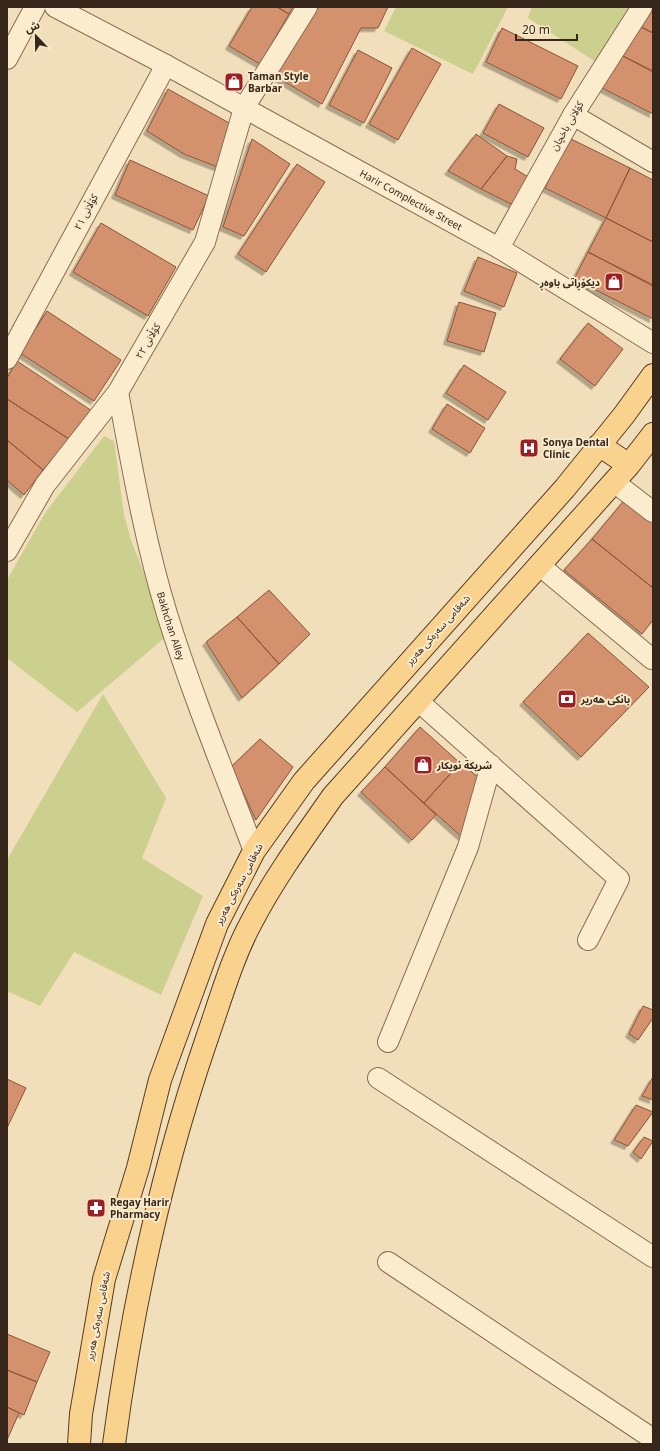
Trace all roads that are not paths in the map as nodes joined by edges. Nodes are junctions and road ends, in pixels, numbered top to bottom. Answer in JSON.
{"nodes":[{"id":1,"x":35,"y":7,"type":"edge"},
{"id":2,"x":55,"y":7,"type":"edge"},
{"id":3,"x":307,"y":7,"type":"edge"},
{"id":4,"x":642,"y":7,"type":"edge"},
{"id":5,"x":7,"y":59,"type":"edge"},
{"id":6,"x":166,"y":65,"type":"junction"},
{"id":7,"x":244,"y":108,"type":"junction"},
{"id":8,"x":573,"y":115,"type":"junction"},
{"id":9,"x":653,"y":162,"type":"edge"},
{"id":10,"x":499,"y":248,"type":"junction"},
{"id":11,"x":653,"y":343,"type":"edge"},
{"id":12,"x":7,"y":359,"type":"edge"},
{"id":13,"x":653,"y":375,"type":"edge"},
{"id":14,"x":118,"y":392,"type":"junction"},
{"id":15,"x":653,"y":434,"type":"edge"},
{"id":16,"x":599,"y":445,"type":"junction"},
{"id":17,"x":630,"y":465,"type":"junction"},
{"id":18,"x":614,"y":482,"type":"junction"},
{"id":19,"x":653,"y":512,"type":"edge"},
{"id":20,"x":7,"y":551,"type":"edge"},
{"id":21,"x":539,"y":565,"type":"junction"},
{"id":22,"x":652,"y":659,"type":"dead end"},
{"id":23,"x":418,"y":702,"type":"junction"},
{"id":24,"x":491,"y":765,"type":"junction"},
{"id":25,"x":254,"y":850,"type":"junction"},
{"id":26,"x":588,"y":940,"type":"dead end"},
{"id":27,"x":388,"y":1042,"type":"dead end"},
{"id":28,"x":378,"y":1078,"type":"dead end"},
{"id":29,"x":653,"y":1257,"type":"edge"},
{"id":30,"x":388,"y":1262,"type":"dead end"},
{"id":31,"x":653,"y":1439,"type":"edge"},
{"id":32,"x":79,"y":1444,"type":"edge"},
{"id":33,"x":114,"y":1444,"type":"edge"}],
"edges":[{"from":1,"to":5,"type":"street"},
{"from":2,"to":6,"type":"street","name":"Harir Complective Street"},
{"from":3,"to":7,"type":"street","name":"کۆڵانی ٢٢"},
{"from":4,"to":8,"type":"street","name":"کۆلانی باخچان"},
{"from":6,"to":7,"type":"street","name":"Harir Complective Street"},
{"from":6,"to":12,"type":"street","name":"کۆڵانی ٢١"},
{"from":7,"to":10,"type":"street","name":"Harir Complective Street"},
{"from":7,"to":14,"type":"street","name":"کۆڵانی ٢٢"},
{"from":8,"to":9,"type":"street"},
{"from":8,"to":10,"type":"street","name":"کۆلانی باخچان"},
{"from":10,"to":11,"type":"street","name":"Harir Complective Street"},
{"from":13,"to":16,"type":"main road","name":"شەقامی سەرەکی هەریر"},
{"from":14,"to":20,"type":"street","name":"کۆڵانی ٢٢"},
{"from":14,"to":25,"type":"street","name":"Bakhchan Alley"},
{"from":15,"to":17,"type":"main road"},
{"from":16,"to":17,"type":"main road"},
{"from":16,"to":25,"type":"main road","name":"شەقامی سەرەکی هەریر"},
{"from":17,"to":18,"type":"main road"},
{"from":18,"to":19,"type":"street"},
{"from":18,"to":21,"type":"main road"},
{"from":21,"to":22,"type":"street"},
{"from":21,"to":23,"type":"main road"},
{"from":23,"to":24,"type":"street"},
{"from":23,"to":33,"type":"main road"},
{"from":24,"to":26,"type":"street"},
{"from":24,"to":27,"type":"street"},
{"from":25,"to":32,"type":"main road","name":"شەقامی سەرەکی هەریر"},
{"from":28,"to":29,"type":"street"},
{"from":30,"to":31,"type":"street"}]}
